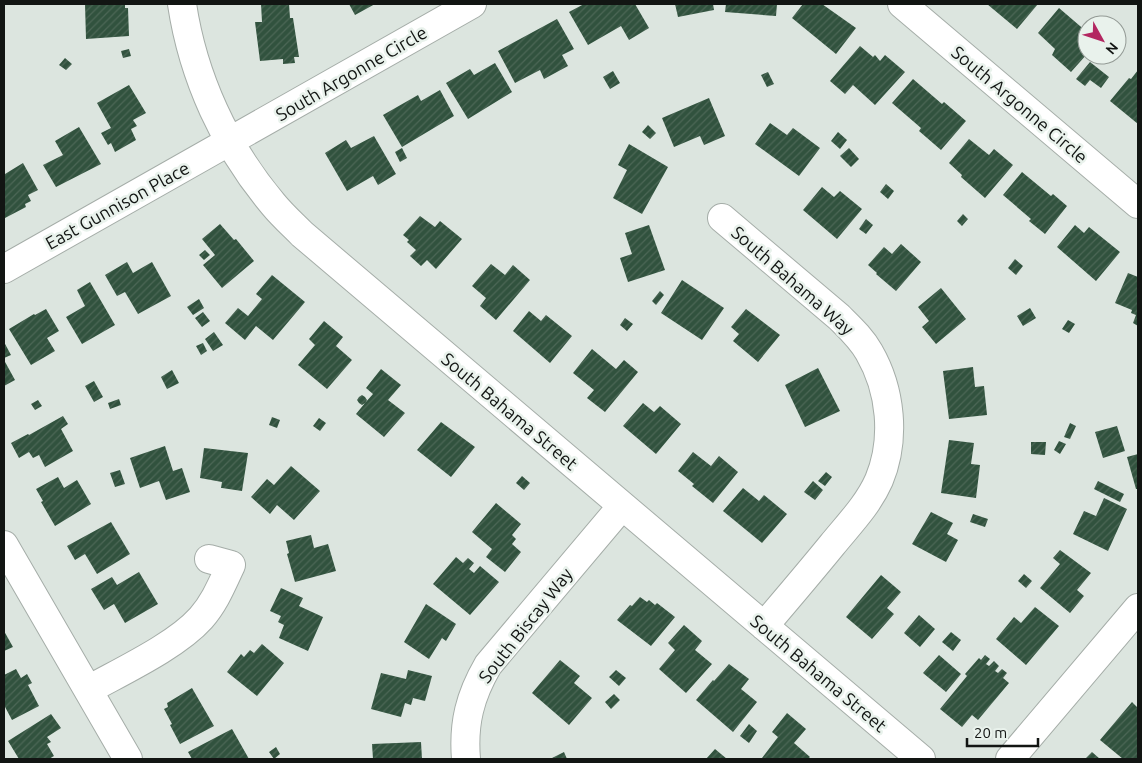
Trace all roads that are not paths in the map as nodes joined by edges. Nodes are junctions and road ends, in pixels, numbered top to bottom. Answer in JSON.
{"nodes":[{"id":1,"x":182,"y":4,"type":"edge"},
{"id":2,"x":472,"y":4,"type":"edge"},
{"id":3,"x":902,"y":4,"type":"edge"},
{"id":4,"x":230,"y":142,"type":"junction"},
{"id":5,"x":1138,"y":204,"type":"edge"},
{"id":6,"x":722,"y":218,"type":"dead end"},
{"id":7,"x":4,"y":268,"type":"edge"},
{"id":8,"x":622,"y":506,"type":"junction"},
{"id":9,"x":4,"y":545,"type":"edge"},
{"id":10,"x":209,"y":558,"type":"dead end"},
{"id":11,"x":1138,"y":608,"type":"edge"},
{"id":12,"x":764,"y":626,"type":"junction"},
{"id":13,"x":88,"y":690,"type":"junction"},
{"id":14,"x":128,"y":759,"type":"edge"},
{"id":15,"x":466,"y":759,"type":"edge"},
{"id":16,"x":921,"y":759,"type":"edge"},
{"id":17,"x":1010,"y":759,"type":"edge"}],
"edges":[{"from":1,"to":4,"type":"street","name":"South Bahama Street"},
{"from":2,"to":4,"type":"street","name":"South Argonne Circle"},
{"from":3,"to":5,"type":"street","name":"South Argonne Circle"},
{"from":4,"to":7,"type":"street","name":"East Gunnison Place"},
{"from":4,"to":8,"type":"street","name":"South Bahama Street"},
{"from":6,"to":12,"type":"street","name":"South Bahama Way"},
{"from":8,"to":12,"type":"street","name":"South Bahama Street"},
{"from":8,"to":15,"type":"street","name":"South Biscay Way"},
{"from":9,"to":13,"type":"street"},
{"from":10,"to":13,"type":"street"},
{"from":11,"to":17,"type":"street"},
{"from":12,"to":16,"type":"street","name":"South Bahama Street"},
{"from":13,"to":14,"type":"street"}]}
